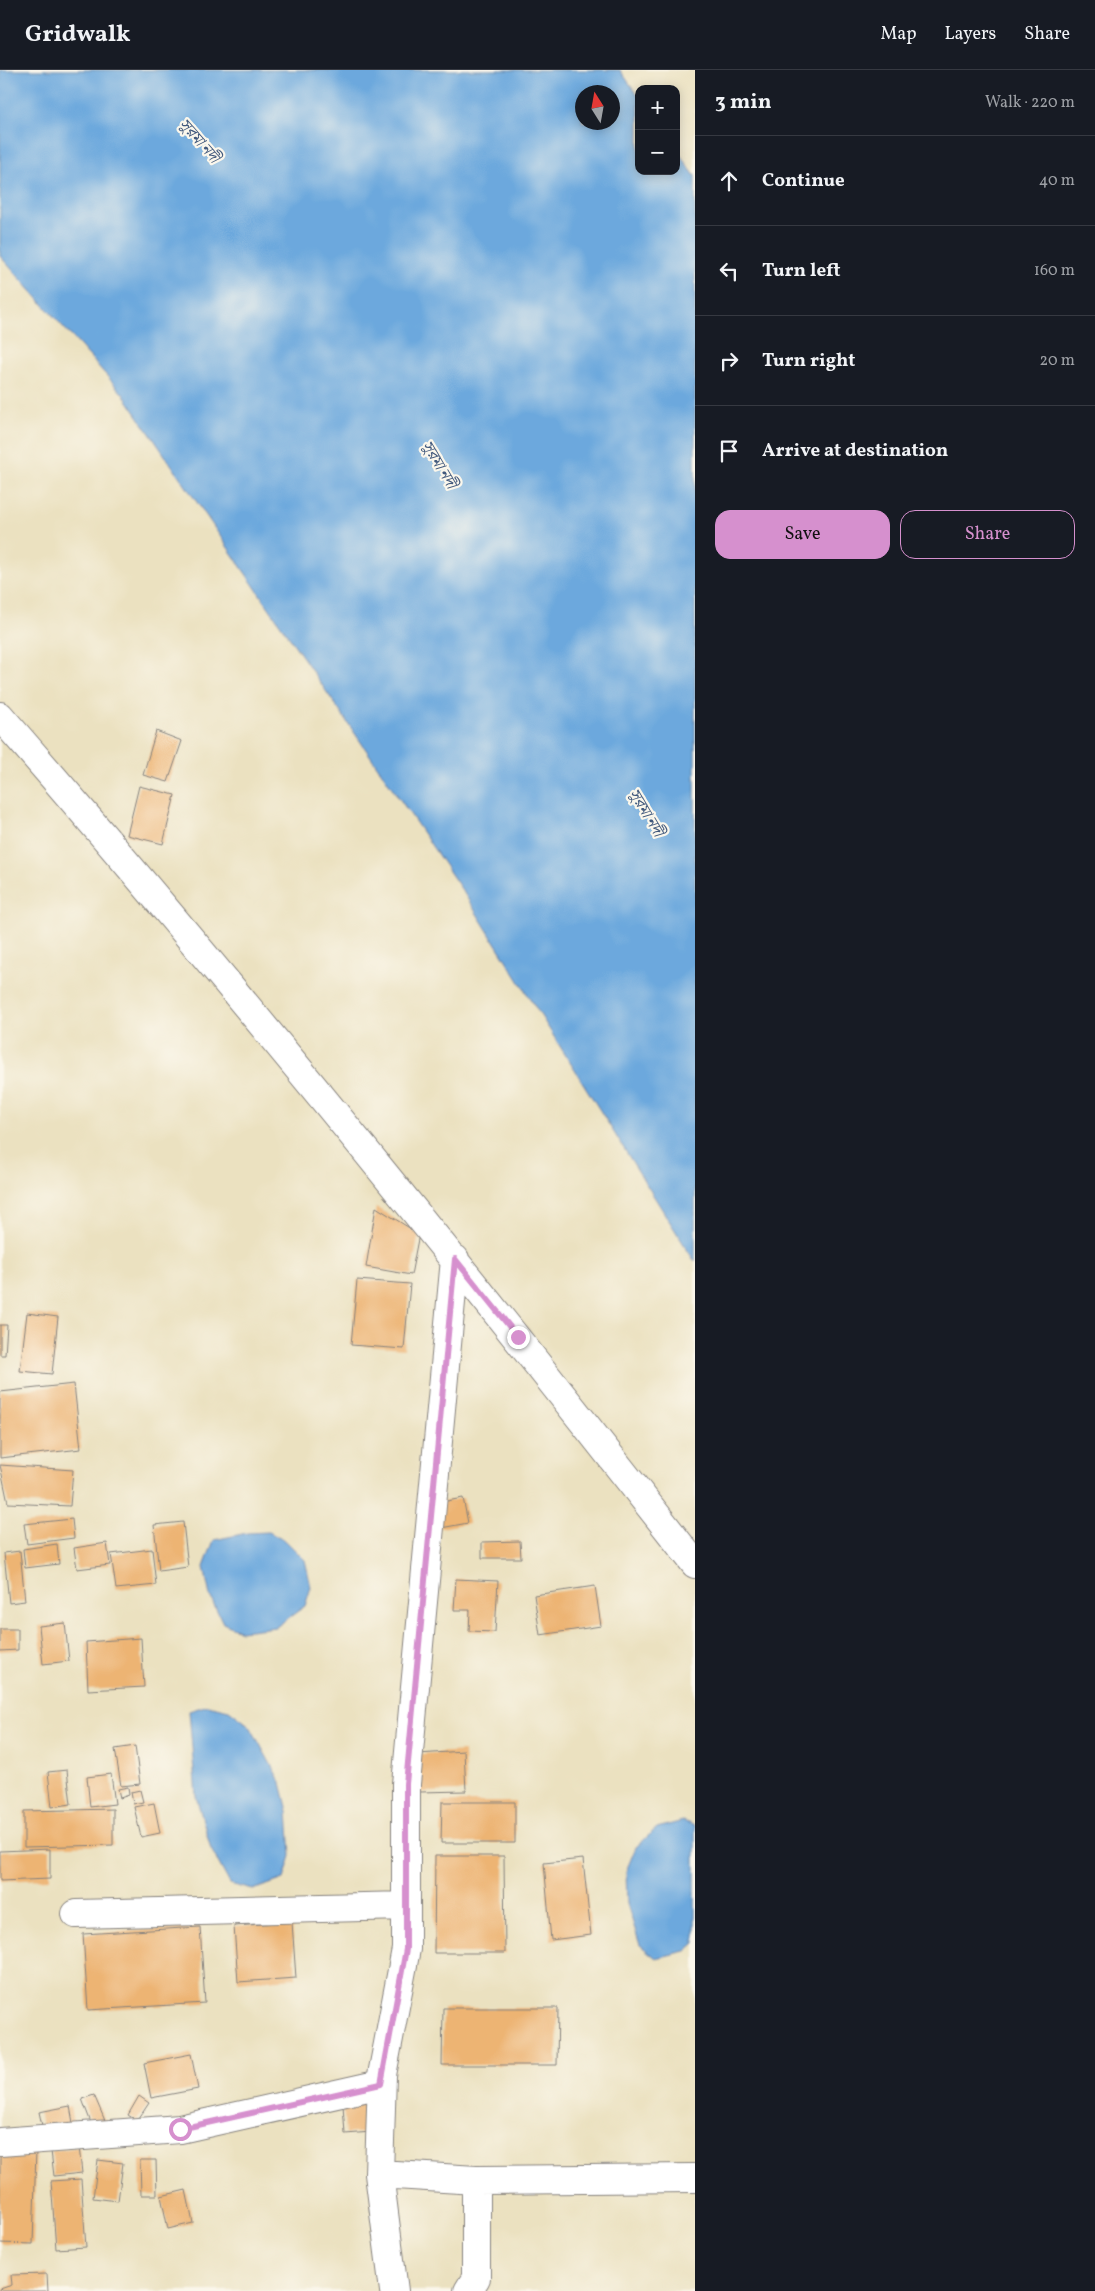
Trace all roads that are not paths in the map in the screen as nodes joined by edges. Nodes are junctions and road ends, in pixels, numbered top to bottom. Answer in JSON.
{"nodes":[{"id":1,"x":0,"y":716,"type":"edge"},
{"id":2,"x":455,"y":1259,"type":"junction"},
{"id":3,"x":695,"y":1564,"type":"edge"},
{"id":4,"x":406,"y":1906,"type":"junction"},
{"id":5,"x":76,"y":1914,"type":"dead end"},
{"id":6,"x":381,"y":2084,"type":"junction"},
{"id":7,"x":0,"y":2142,"type":"edge"},
{"id":8,"x":379,"y":2174,"type":"junction"},
{"id":9,"x":695,"y":2178,"type":"edge"},
{"id":10,"x":476,"y":2180,"type":"junction"},
{"id":11,"x":394,"y":2291,"type":"edge"},
{"id":12,"x":468,"y":2291,"type":"edge"}],
"edges":[{"from":1,"to":2,"type":"street"},
{"from":2,"to":3,"type":"street"},
{"from":2,"to":4,"type":"street"},
{"from":4,"to":5,"type":"street"},
{"from":4,"to":6,"type":"street"},
{"from":6,"to":7,"type":"street"},
{"from":6,"to":8,"type":"street"},
{"from":8,"to":10,"type":"street"},
{"from":8,"to":11,"type":"street"},
{"from":9,"to":10,"type":"street"},
{"from":10,"to":12,"type":"street"}]}
